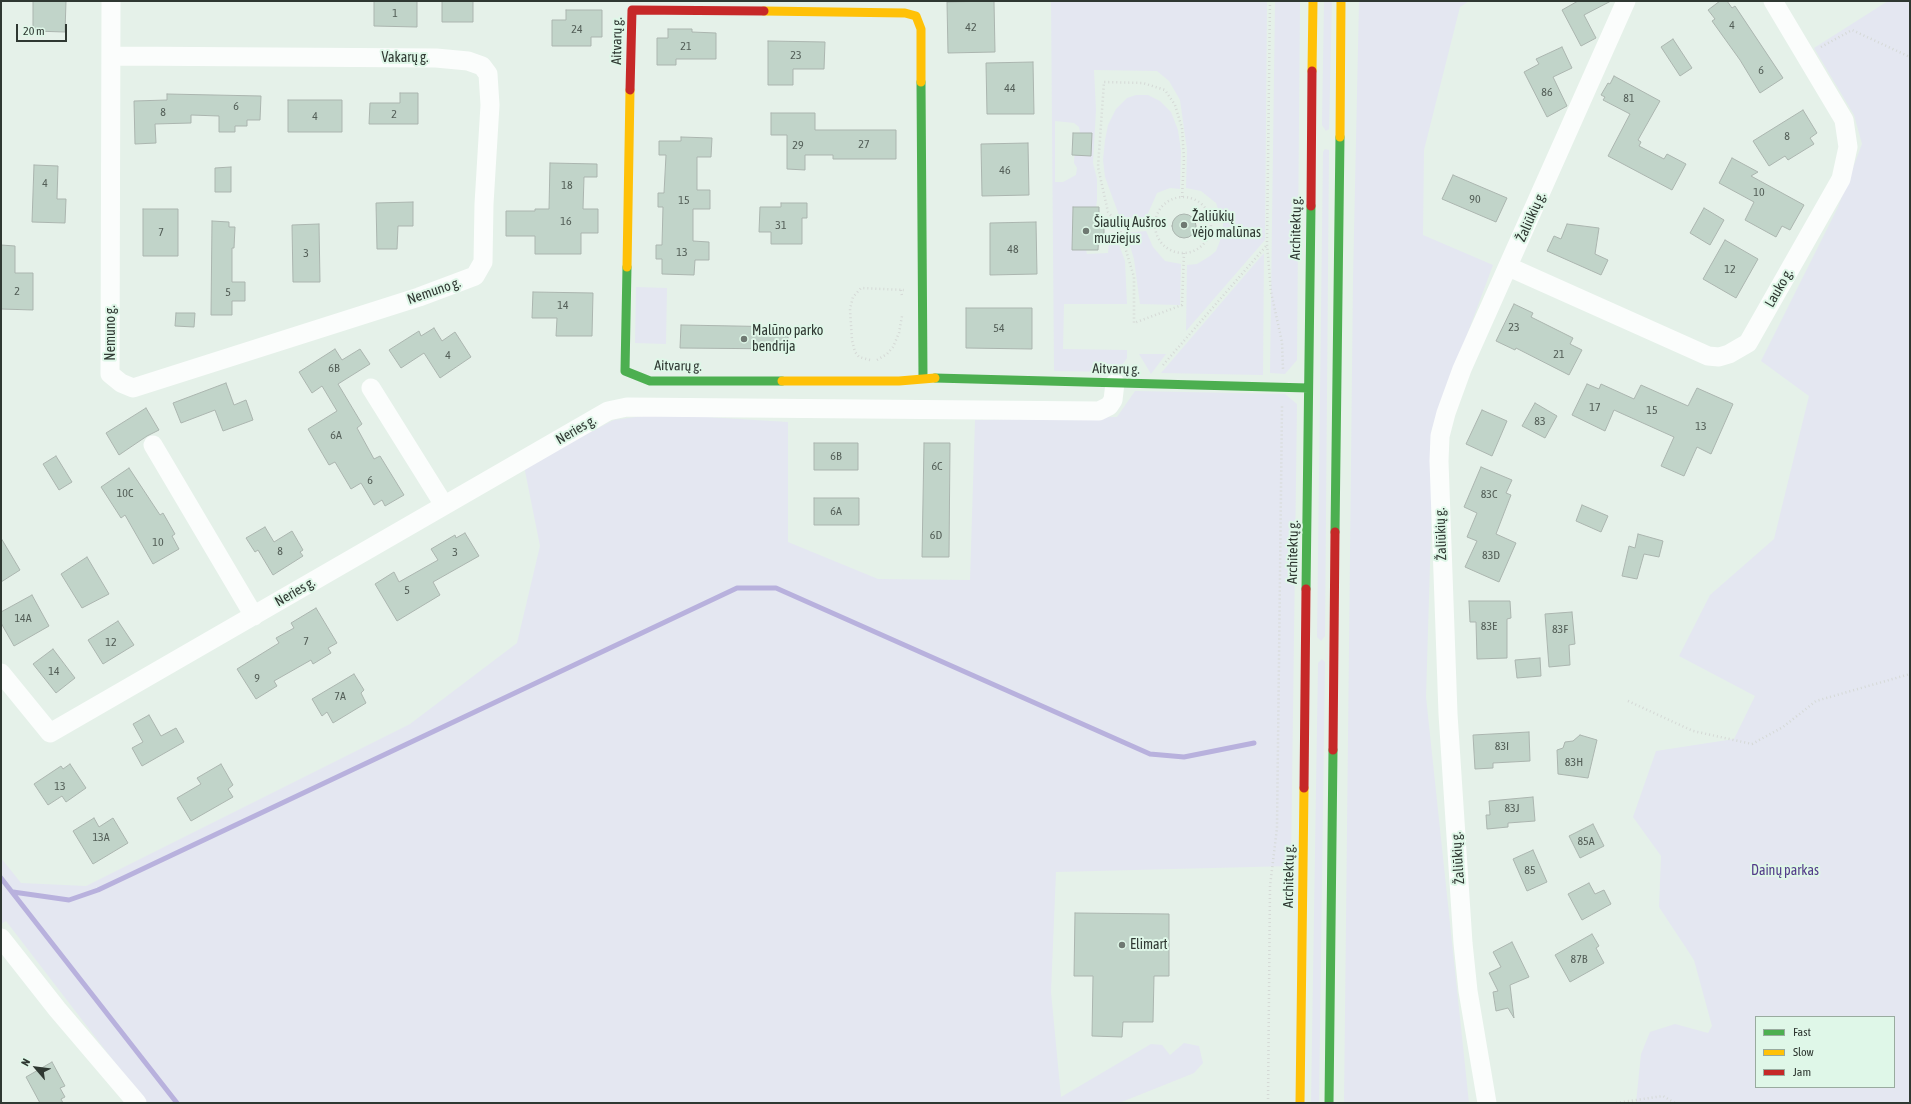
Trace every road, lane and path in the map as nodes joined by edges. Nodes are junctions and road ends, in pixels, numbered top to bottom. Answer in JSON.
{"nodes":[{"id":1,"x":112,"y":1,"type":"edge"},
{"id":2,"x":1270,"y":1,"type":"edge"},
{"id":3,"x":1313,"y":1,"type":"edge"},
{"id":4,"x":1341,"y":1,"type":"edge"},
{"id":5,"x":1626,"y":1,"type":"edge"},
{"id":6,"x":1773,"y":1,"type":"edge"},
{"id":7,"x":113,"y":56,"type":"junction"},
{"id":8,"x":1807,"y":56,"type":"junction"},
{"id":9,"x":1910,"y":57,"type":"edge"},
{"id":10,"x":1182,"y":197,"type":"junction"},
{"id":11,"x":1118,"y":224,"type":"junction"},
{"id":12,"x":1155,"y":224,"type":"junction"},
{"id":13,"x":1267,"y":244,"type":"junction"},
{"id":14,"x":1184,"y":253,"type":"junction"},
{"id":15,"x":1509,"y":267,"type":"junction"},
{"id":16,"x":475,"y":276,"type":"joint"},
{"id":17,"x":901,"y":290,"type":"junction"},
{"id":18,"x":922,"y":290,"type":"junction"},
{"id":19,"x":902,"y":303,"type":"dead end"},
{"id":20,"x":902,"y":314,"type":"dead end"},
{"id":21,"x":923,"y":378,"type":"junction"},
{"id":22,"x":1115,"y":383,"type":"junction"},
{"id":23,"x":1148,"y":384,"type":"junction"},
{"id":24,"x":1283,"y":387,"type":"junction"},
{"id":25,"x":371,"y":388,"type":"dead end"},
{"id":26,"x":1308,"y":388,"type":"junction"},
{"id":27,"x":153,"y":445,"type":"dead end"},
{"id":28,"x":444,"y":505,"type":"junction"},
{"id":29,"x":254,"y":616,"type":"junction"},
{"id":30,"x":1,"y":673,"type":"edge"},
{"id":31,"x":1910,"y":674,"type":"edge"},
{"id":32,"x":1628,"y":701,"type":"dead end"},
{"id":33,"x":1,"y":938,"type":"edge"},
{"id":34,"x":137,"y":1103,"type":"edge"},
{"id":35,"x":1268,"y":1103,"type":"edge"},
{"id":36,"x":1300,"y":1103,"type":"edge"},
{"id":37,"x":1329,"y":1103,"type":"edge"},
{"id":38,"x":1487,"y":1103,"type":"edge"},
{"id":39,"x":1616,"y":1103,"type":"edge"},
{"id":40,"x":1675,"y":1103,"type":"edge"}],
"edges":[{"from":1,"to":7,"type":"street","name":"Nemuno g."},
{"from":2,"to":13,"type":"path"},
{"from":3,"to":26,"type":"main road","name":"Architektų g."},
{"from":4,"to":37,"type":"main road"},
{"from":5,"to":15,"type":"street","name":"Žaliūkių g."},
{"from":6,"to":8,"type":"street","name":"Lauko g."},
{"from":7,"to":16,"type":"street","name":"Vakarų g."},
{"from":7,"to":16,"type":"street","name":"Nemuno g."},
{"from":8,"to":9,"type":"path"},
{"from":8,"to":15,"type":"street","name":"Lauko g."},
{"from":10,"to":11,"type":"path"},
{"from":10,"to":12,"type":"path"},
{"from":10,"to":14,"type":"path"},
{"from":11,"to":12,"type":"path"},
{"from":11,"to":14,"type":"path"},
{"from":12,"to":14,"type":"path"},
{"from":13,"to":23,"type":"path"},
{"from":13,"to":24,"type":"path"},
{"from":15,"to":38,"type":"street","name":"Žaliūkių g."},
{"from":17,"to":18,"type":"path"},
{"from":17,"to":19,"type":"path"},
{"from":17,"to":20,"type":"path"},
{"from":18,"to":21,"type":"main road","name":"Aitvarų g."},
{"from":18,"to":21,"type":"main road","name":"Aitvarų g."},
{"from":21,"to":22,"type":"main road","name":"Aitvarų g."},
{"from":22,"to":23,"type":"main road","name":"Aitvarų g."},
{"from":22,"to":28,"type":"street","name":"Neries g."},
{"from":23,"to":24,"type":"main road","name":"Aitvarų g."},
{"from":24,"to":26,"type":"main road","name":"Aitvarų g."},
{"from":24,"to":35,"type":"path"},
{"from":25,"to":28,"type":"street"},
{"from":26,"to":36,"type":"main road","name":"Architektų g."},
{"from":27,"to":29,"type":"street"},
{"from":28,"to":29,"type":"street","name":"Neries g."},
{"from":29,"to":30,"type":"street","name":"Neries g."},
{"from":31,"to":32,"type":"path"},
{"from":33,"to":34,"type":"street"},
{"from":39,"to":40,"type":"path"}]}
